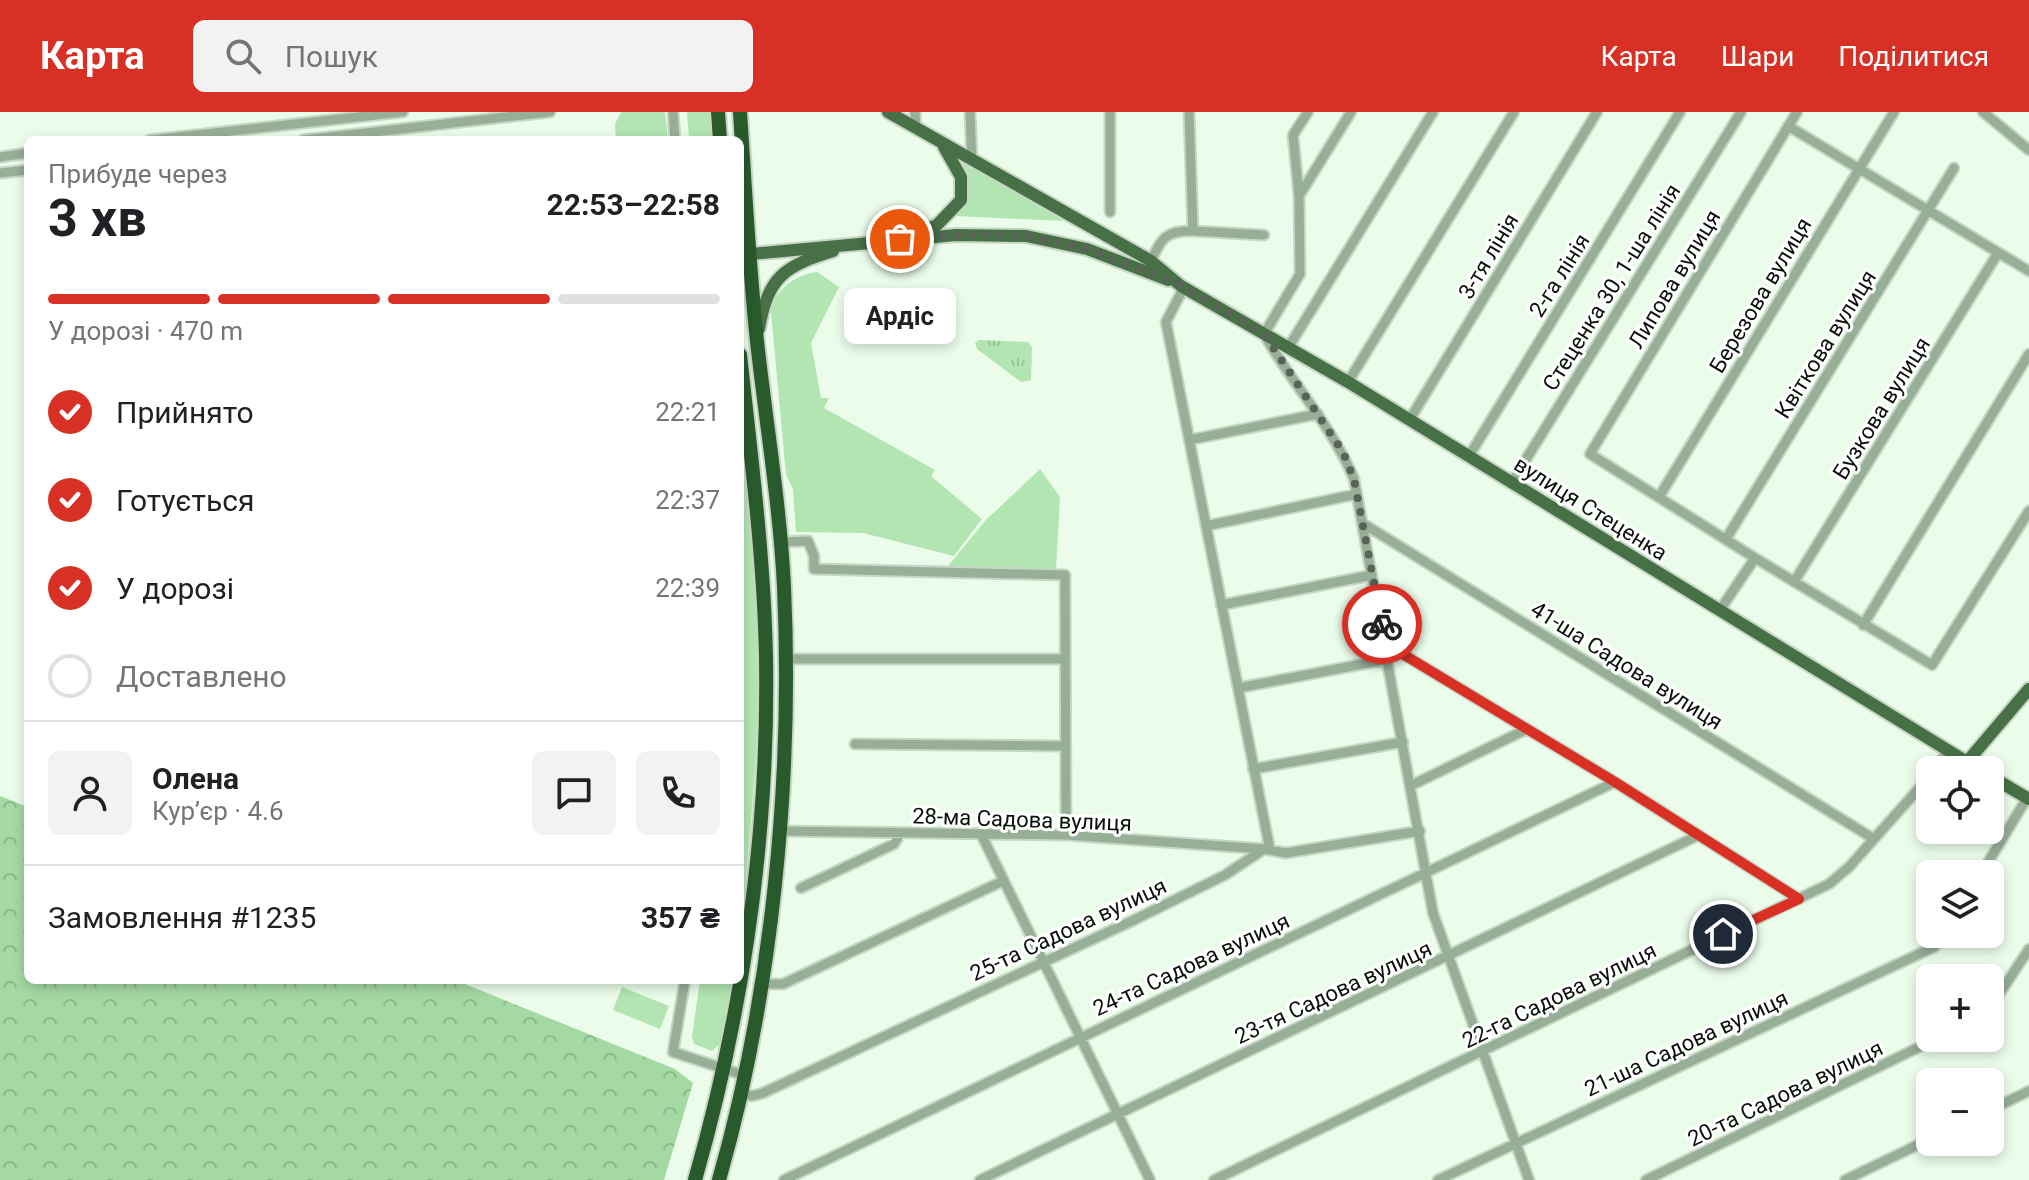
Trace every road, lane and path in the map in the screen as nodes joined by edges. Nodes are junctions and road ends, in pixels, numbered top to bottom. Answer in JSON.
{"nodes":[{"id":1,"x":403,"y":112,"type":"edge"},
{"id":2,"x":550,"y":112,"type":"edge"},
{"id":3,"x":718,"y":112,"type":"edge"},
{"id":4,"x":740,"y":112,"type":"edge"},
{"id":5,"x":888,"y":112,"type":"edge"},
{"id":6,"x":915,"y":112,"type":"edge"},
{"id":7,"x":970,"y":112,"type":"edge"},
{"id":8,"x":1110,"y":112,"type":"edge"},
{"id":9,"x":1189,"y":112,"type":"edge"},
{"id":10,"x":1308,"y":112,"type":"edge"},
{"id":11,"x":1351,"y":112,"type":"edge"},
{"id":12,"x":1433,"y":112,"type":"edge"},
{"id":13,"x":1514,"y":112,"type":"edge"},
{"id":14,"x":1597,"y":112,"type":"edge"},
{"id":15,"x":1680,"y":112,"type":"edge"},
{"id":16,"x":1741,"y":112,"type":"edge"},
{"id":17,"x":1797,"y":112,"type":"edge"},
{"id":18,"x":1894,"y":112,"type":"edge"},
{"id":19,"x":1983,"y":112,"type":"edge"},
{"id":20,"x":672,"y":114,"type":"edge"},
{"id":21,"x":1788,"y":126,"type":"junction"},
{"id":22,"x":916,"y":129,"type":"junction"},
{"id":23,"x":186,"y":136,"type":"edge"},
{"id":24,"x":338,"y":136,"type":"edge"},
{"id":25,"x":675,"y":136,"type":"edge"},
{"id":26,"x":720,"y":136,"type":"edge"},
{"id":27,"x":741,"y":136,"type":"edge"},
{"id":28,"x":943,"y":144,"type":"junction"},
{"id":29,"x":2029,"y":150,"type":"edge"},
{"id":30,"x":24,"y":154,"type":"edge"},
{"id":31,"x":0,"y":157,"type":"edge"},
{"id":32,"x":972,"y":161,"type":"junction"},
{"id":33,"x":1858,"y":168,"type":"junction"},
{"id":34,"x":1954,"y":168,"type":"dead end"},
{"id":35,"x":24,"y":170,"type":"edge"},
{"id":36,"x":0,"y":173,"type":"edge"},
{"id":37,"x":1299,"y":196,"type":"junction"},
{"id":38,"x":1928,"y":211,"type":"junction"},
{"id":39,"x":1110,"y":212,"type":"dead end"},
{"id":40,"x":744,"y":226,"type":"edge"},
{"id":41,"x":1193,"y":231,"type":"junction"},
{"id":42,"x":1264,"y":235,"type":"dead end"},
{"id":43,"x":900,"y":239,"type":"junction"},
{"id":44,"x":858,"y":243,"type":"junction"},
{"id":45,"x":1998,"y":253,"type":"junction"},
{"id":46,"x":745,"y":254,"type":"edge"},
{"id":47,"x":1151,"y":261,"type":"junction"},
{"id":48,"x":2029,"y":271,"type":"edge"},
{"id":49,"x":1181,"y":286,"type":"junction"},
{"id":50,"x":1264,"y":334,"type":"junction"},
{"id":51,"x":757,"y":340,"type":"junction"},
{"id":52,"x":1288,"y":348,"type":"junction"},
{"id":53,"x":2029,"y":354,"type":"edge"},
{"id":54,"x":1348,"y":382,"type":"junction"},
{"id":55,"x":744,"y":393,"type":"edge"},
{"id":56,"x":1318,"y":414,"type":"junction"},
{"id":57,"x":1410,"y":419,"type":"junction"},
{"id":58,"x":1189,"y":440,"type":"junction"},
{"id":59,"x":1469,"y":456,"type":"junction"},
{"id":60,"x":1512,"y":482,"type":"junction"},
{"id":61,"x":1357,"y":494,"type":"junction"},
{"id":62,"x":1659,"y":497,"type":"junction"},
{"id":63,"x":2029,"y":511,"type":"edge"},
{"id":64,"x":1362,"y":523,"type":"junction"},
{"id":65,"x":1206,"y":526,"type":"junction"},
{"id":66,"x":1726,"y":539,"type":"junction"},
{"id":67,"x":781,"y":542,"type":"junction"},
{"id":68,"x":1755,"y":558,"type":"junction"},
{"id":69,"x":1372,"y":575,"type":"junction"},
{"id":70,"x":1794,"y":582,"type":"junction"},
{"id":71,"x":1221,"y":605,"type":"junction"},
{"id":72,"x":1720,"y":610,"type":"junction"},
{"id":73,"x":1863,"y":625,"type":"junction"},
{"id":74,"x":1386,"y":644,"type":"junction"},
{"id":75,"x":785,"y":659,"type":"junction"},
{"id":76,"x":1065,"y":659,"type":"junction"},
{"id":77,"x":1389,"y":659,"type":"junction"},
{"id":78,"x":1238,"y":688,"type":"junction"},
{"id":79,"x":2029,"y":689,"type":"edge"},
{"id":80,"x":1525,"y":730,"type":"junction"},
{"id":81,"x":1403,"y":742,"type":"junction"},
{"id":82,"x":855,"y":744,"type":"dead end"},
{"id":83,"x":1065,"y":746,"type":"junction"},
{"id":84,"x":1948,"y":750,"type":"junction"},
{"id":85,"x":1944,"y":756,"type":"edge"},
{"id":86,"x":1958,"y":756,"type":"edge"},
{"id":87,"x":1972,"y":756,"type":"edge"},
{"id":88,"x":1253,"y":769,"type":"junction"},
{"id":89,"x":1615,"y":782,"type":"junction"},
{"id":90,"x":2004,"y":784,"type":"edge"},
{"id":91,"x":1412,"y":785,"type":"junction"},
{"id":92,"x":1916,"y":792,"type":"edge"},
{"id":93,"x":2028,"y":799,"type":"edge"},
{"id":94,"x":778,"y":831,"type":"junction"},
{"id":95,"x":1420,"y":831,"type":"junction"},
{"id":96,"x":900,"y":834,"type":"junction"},
{"id":97,"x":1066,"y":835,"type":"junction"},
{"id":98,"x":1699,"y":835,"type":"junction"},
{"id":99,"x":982,"y":836,"type":"junction"},
{"id":100,"x":1874,"y":839,"type":"junction"},
{"id":101,"x":1267,"y":849,"type":"junction"},
{"id":102,"x":1990,"y":860,"type":"edge"},
{"id":103,"x":1426,"y":873,"type":"junction"},
{"id":104,"x":1003,"y":881,"type":"junction"},
{"id":105,"x":801,"y":888,"type":"dead end"},
{"id":106,"x":1799,"y":899,"type":"junction"},
{"id":107,"x":744,"y":943,"type":"edge"},
{"id":108,"x":1932,"y":948,"type":"edge"},
{"id":109,"x":2029,"y":949,"type":"edge"},
{"id":110,"x":1447,"y":957,"type":"junction"},
{"id":111,"x":1041,"y":961,"type":"junction"},
{"id":112,"x":684,"y":984,"type":"edge"},
{"id":113,"x":738,"y":984,"type":"edge"},
{"id":114,"x":759,"y":984,"type":"junction"},
{"id":115,"x":2004,"y":987,"type":"edge"},
{"id":116,"x":1079,"y":1037,"type":"junction"},
{"id":117,"x":1916,"y":1049,"type":"edge"},
{"id":118,"x":1481,"y":1052,"type":"junction"},
{"id":119,"x":725,"y":1069,"type":"junction"},
{"id":120,"x":743,"y":1075,"type":"junction"},
{"id":121,"x":2029,"y":1091,"type":"edge"},
{"id":122,"x":740,"y":1092,"type":"junction"},
{"id":123,"x":2004,"y":1103,"type":"edge"},
{"id":124,"x":1119,"y":1113,"type":"junction"},
{"id":125,"x":1514,"y":1143,"type":"junction"},
{"id":126,"x":1916,"y":1146,"type":"edge"},
{"id":127,"x":695,"y":1180,"type":"edge"},
{"id":128,"x":719,"y":1180,"type":"edge"},
{"id":129,"x":784,"y":1180,"type":"edge"},
{"id":130,"x":980,"y":1180,"type":"edge"},
{"id":131,"x":1150,"y":1180,"type":"edge"},
{"id":132,"x":1214,"y":1180,"type":"edge"},
{"id":133,"x":1438,"y":1180,"type":"edge"},
{"id":134,"x":1529,"y":1180,"type":"edge"},
{"id":135,"x":1646,"y":1180,"type":"edge"},
{"id":136,"x":1845,"y":1180,"type":"edge"}],
"edges":[{"from":1,"to":23,"type":"street"},
{"from":2,"to":24,"type":"street"},
{"from":3,"to":26,"type":"highway"},
{"from":4,"to":27,"type":"highway"},
{"from":5,"to":22,"type":"main road","name":"вулиця Стеценка"},
{"from":6,"to":22,"type":"street"},
{"from":7,"to":32,"type":"street"},
{"from":8,"to":39,"type":"street"},
{"from":9,"to":41,"type":"street"},
{"from":10,"to":37,"type":"street"},
{"from":11,"to":37,"type":"street"},
{"from":12,"to":52,"type":"street"},
{"from":13,"to":54,"type":"street"},
{"from":14,"to":57,"type":"street","name":"3-тя лінія"},
{"from":15,"to":59,"type":"street","name":"2-га лінія"},
{"from":16,"to":60,"type":"street","name":"Стеценка 30, 1-ша лінія"},
{"from":17,"to":21,"type":"street","name":"Липова вулиця"},
{"from":18,"to":33,"type":"street","name":"Березова вулиця"},
{"from":19,"to":29,"type":"street"},
{"from":20,"to":25,"type":"street"},
{"from":21,"to":33,"type":"street"},
{"from":21,"to":62,"type":"street","name":"Липова вулиця"},
{"from":22,"to":28,"type":"main road","name":"вулиця Стеценка"},
{"from":28,"to":32,"type":"main road","name":"вулиця Стеценка"},
{"from":28,"to":43,"type":"main road"},
{"from":30,"to":31,"type":"street"},
{"from":32,"to":47,"type":"main road","name":"вулиця Стеценка"},
{"from":33,"to":38,"type":"street"},
{"from":33,"to":62,"type":"street","name":"Березова вулиця"},
{"from":34,"to":38,"type":"street","name":"Квіткова вулиця"},
{"from":35,"to":36,"type":"street"},
{"from":37,"to":50,"type":"street"},
{"from":38,"to":45,"type":"street"},
{"from":38,"to":66,"type":"street","name":"Квіткова вулиця"},
{"from":40,"to":46,"type":"highway"},
{"from":41,"to":42,"type":"street"},
{"from":41,"to":47,"type":"street"},
{"from":43,"to":44,"type":"main road"},
{"from":43,"to":49,"type":"main road","name":"вулиця Стеценка"},
{"from":44,"to":46,"type":"main road"},
{"from":44,"to":51,"type":"main road"},
{"from":45,"to":48,"type":"street"},
{"from":45,"to":70,"type":"street","name":"Бузкова вулиця"},
{"from":46,"to":51,"type":"highway"},
{"from":47,"to":49,"type":"main road","name":"вулиця Стеценка"},
{"from":49,"to":50,"type":"main road","name":"вулиця Стеценка"},
{"from":49,"to":58,"type":"street"},
{"from":50,"to":52,"type":"main road","name":"вулиця Стеценка"},
{"from":50,"to":56,"type":"street"},
{"from":51,"to":67,"type":"highway"},
{"from":52,"to":54,"type":"main road","name":"вулиця Стеценка"},
{"from":53,"to":73,"type":"street"},
{"from":54,"to":57,"type":"main road","name":"вулиця Стеценка"},
{"from":55,"to":107,"type":"highway"},
{"from":56,"to":58,"type":"street"},
{"from":56,"to":61,"type":"street"},
{"from":57,"to":59,"type":"main road","name":"вулиця Стеценка"},
{"from":58,"to":65,"type":"street"},
{"from":59,"to":60,"type":"main road","name":"вулиця Стеценка"},
{"from":60,"to":72,"type":"main road","name":"вулиця Стеценка"},
{"from":61,"to":64,"type":"street"},
{"from":61,"to":65,"type":"street"},
{"from":62,"to":66,"type":"street"},
{"from":63,"to":73,"type":"street"},
{"from":64,"to":69,"type":"street"},
{"from":64,"to":100,"type":"street","name":"41-ша Садова вулиця"},
{"from":65,"to":71,"type":"street"},
{"from":66,"to":68,"type":"street"},
{"from":67,"to":75,"type":"highway"},
{"from":67,"to":76,"type":"street"},
{"from":68,"to":70,"type":"street"},
{"from":68,"to":72,"type":"street"},
{"from":69,"to":71,"type":"street"},
{"from":69,"to":74,"type":"street"},
{"from":70,"to":73,"type":"street"},
{"from":71,"to":78,"type":"street"},
{"from":72,"to":84,"type":"main road","name":"вулиця Стеценка"},
{"from":74,"to":77,"type":"street"},
{"from":74,"to":80,"type":"street"},
{"from":75,"to":76,"type":"street"},
{"from":75,"to":94,"type":"highway"},
{"from":76,"to":83,"type":"street"},
{"from":77,"to":78,"type":"street"},
{"from":77,"to":81,"type":"street"},
{"from":78,"to":88,"type":"street"},
{"from":79,"to":87,"type":"main road"},
{"from":80,"to":89,"type":"street"},
{"from":80,"to":91,"type":"street"},
{"from":81,"to":88,"type":"street"},
{"from":81,"to":91,"type":"street"},
{"from":82,"to":83,"type":"street"},
{"from":83,"to":97,"type":"street"},
{"from":84,"to":85,"type":"street"},
{"from":84,"to":86,"type":"main road","name":"вулиця Стеценка"},
{"from":88,"to":101,"type":"street"},
{"from":89,"to":98,"type":"street"},
{"from":89,"to":103,"type":"street","name":"24-та Садова вулиця"},
{"from":90,"to":93,"type":"main road"},
{"from":91,"to":95,"type":"street"},
{"from":92,"to":100,"type":"street","name":"22-га Садова вулиця"},
{"from":93,"to":102,"type":"street"},
{"from":94,"to":96,"type":"street","name":"28-ма Садова вулиця"},
{"from":94,"to":114,"type":"highway"},
{"from":95,"to":101,"type":"street"},
{"from":95,"to":103,"type":"street"},
{"from":96,"to":99,"type":"street","name":"28-ма Садова вулиця"},
{"from":96,"to":105,"type":"street"},
{"from":97,"to":99,"type":"street","name":"28-ма Садова вулиця"},
{"from":97,"to":101,"type":"street","name":"28-ма Садова вулиця"},
{"from":98,"to":106,"type":"street"},
{"from":98,"to":110,"type":"street","name":"23-тя Садова вулиця"},
{"from":99,"to":104,"type":"street"},
{"from":100,"to":106,"type":"street","name":"22-га Садова вулиця"},
{"from":101,"to":111,"type":"street","name":"25-та Садова вулиця"},
{"from":103,"to":110,"type":"street"},
{"from":103,"to":116,"type":"street","name":"24-та Садова вулиця"},
{"from":104,"to":111,"type":"street"},
{"from":104,"to":114,"type":"street"},
{"from":106,"to":118,"type":"street","name":"22-га Садова вулиця"},
{"from":108,"to":125,"type":"street","name":"21-ша Садова вулиця"},
{"from":109,"to":115,"type":"street"},
{"from":110,"to":118,"type":"street"},
{"from":110,"to":124,"type":"street","name":"23-тя Садова вулиця"},
{"from":111,"to":116,"type":"street"},
{"from":111,"to":122,"type":"street","name":"25-та Садова вулиця"},
{"from":112,"to":119,"type":"street"},
{"from":113,"to":119,"type":"highway"},
{"from":114,"to":120,"type":"highway"},
{"from":116,"to":124,"type":"street"},
{"from":116,"to":129,"type":"street","name":"24-та Садова вулиця"},
{"from":117,"to":135,"type":"street","name":"20-та Садова вулиця"},
{"from":118,"to":125,"type":"street"},
{"from":118,"to":132,"type":"street","name":"22-га Садова вулиця"},
{"from":119,"to":120,"type":"street"},
{"from":119,"to":127,"type":"highway"},
{"from":120,"to":122,"type":"highway"},
{"from":121,"to":123,"type":"street"},
{"from":122,"to":128,"type":"highway"},
{"from":124,"to":130,"type":"street","name":"23-тя Садова вулиця"},
{"from":124,"to":131,"type":"street"},
{"from":125,"to":133,"type":"street","name":"21-ша Садова вулиця"},
{"from":125,"to":134,"type":"street"},
{"from":126,"to":136,"type":"street"}]}
